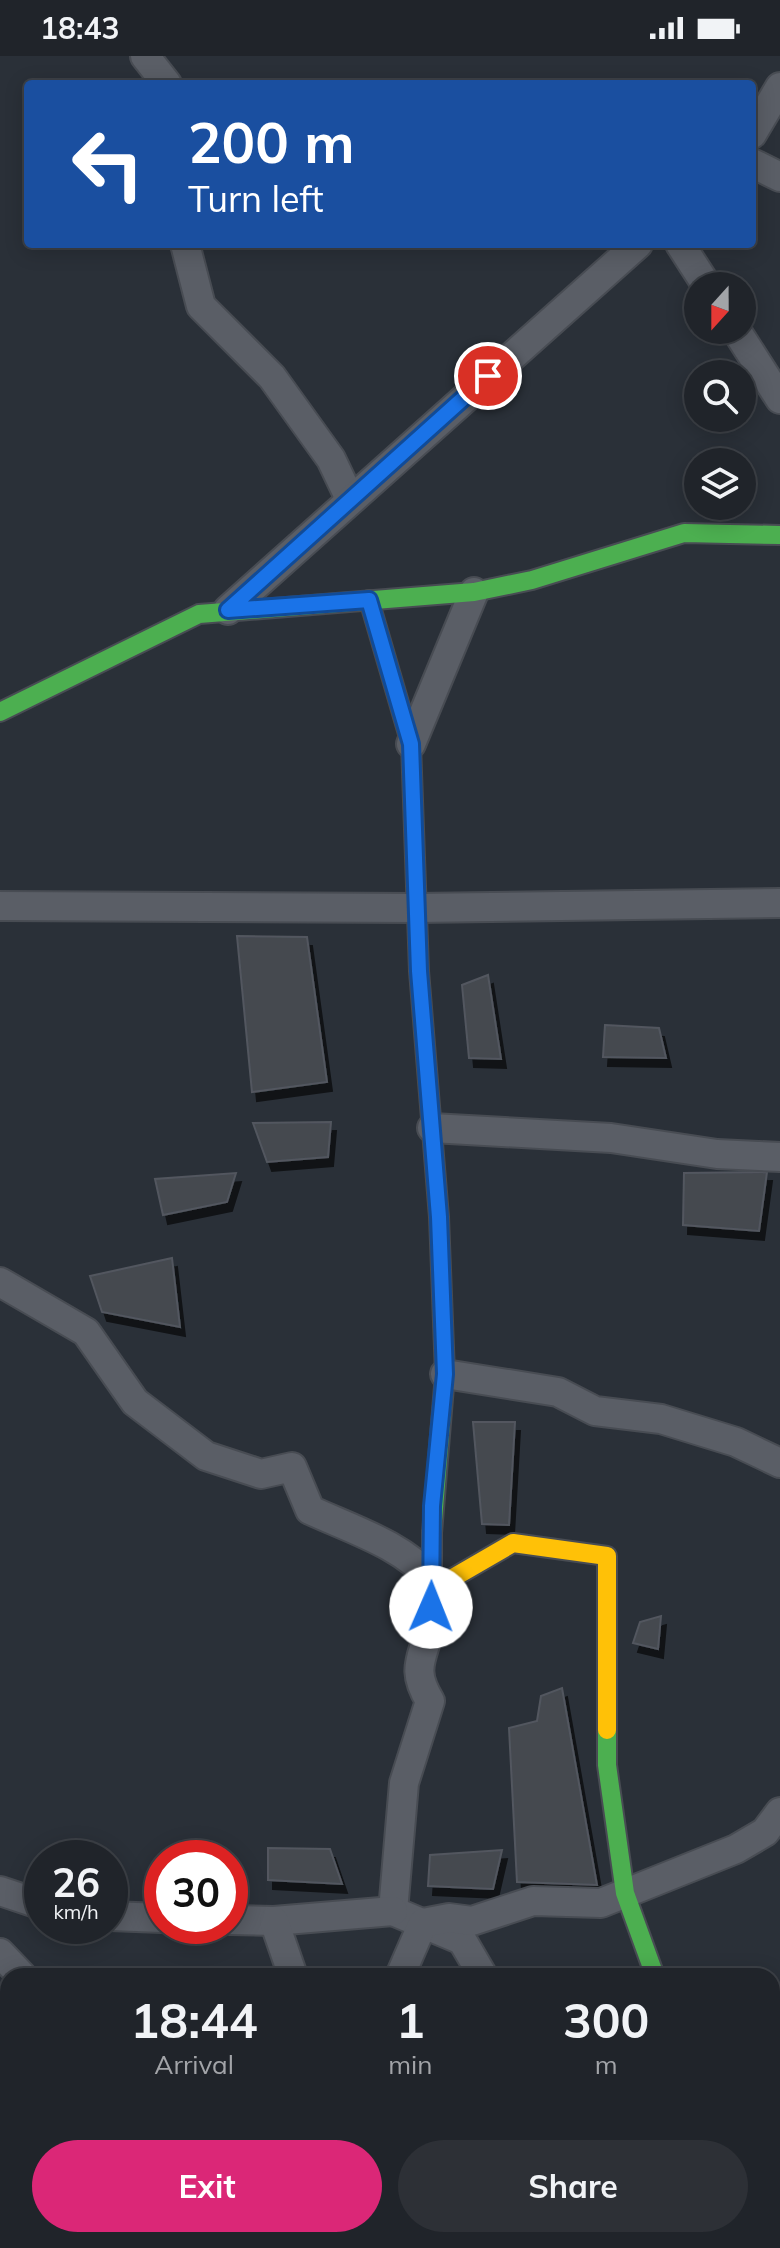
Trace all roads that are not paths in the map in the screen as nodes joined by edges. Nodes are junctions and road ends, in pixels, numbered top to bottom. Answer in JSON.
{"nodes":[{"id":1,"x":145,"y":56,"type":"edge"},
{"id":2,"x":164,"y":80,"type":"edge"},
{"id":3,"x":780,"y":87,"type":"edge"},
{"id":4,"x":756,"y":127,"type":"edge"},
{"id":5,"x":756,"y":165,"type":"edge"},
{"id":6,"x":780,"y":177,"type":"edge"},
{"id":7,"x":186,"y":248,"type":"edge"},
{"id":8,"x":633,"y":248,"type":"edge"},
{"id":9,"x":683,"y":248,"type":"edge"},
{"id":10,"x":698,"y":272,"type":"edge"},
{"id":11,"x":745,"y":344,"type":"edge"},
{"id":12,"x":780,"y":399,"type":"edge"},
{"id":13,"x":350,"y":499,"type":"junction"},
{"id":14,"x":780,"y":535,"type":"edge"},
{"id":15,"x":474,"y":592,"type":"junction"},
{"id":16,"x":369,"y":600,"type":"junction"},
{"id":17,"x":228,"y":610,"type":"junction"},
{"id":18,"x":0,"y":712,"type":"edge"},
{"id":19,"x":411,"y":744,"type":"junction"},
{"id":20,"x":780,"y":903,"type":"edge"},
{"id":21,"x":0,"y":906,"type":"edge"},
{"id":22,"x":417,"y":908,"type":"junction"},
{"id":23,"x":432,"y":1128,"type":"junction"},
{"id":24,"x":780,"y":1157,"type":"edge"},
{"id":25,"x":0,"y":1282,"type":"edge"},
{"id":26,"x":445,"y":1374,"type":"junction"},
{"id":27,"x":780,"y":1463,"type":"edge"},
{"id":28,"x":432,"y":1590,"type":"junction"},
{"id":29,"x":780,"y":1812,"type":"edge"},
{"id":30,"x":0,"y":1891,"type":"edge"},
{"id":31,"x":625,"y":1893,"type":"junction"},
{"id":32,"x":24,"y":1899,"type":"edge"},
{"id":33,"x":393,"y":1911,"type":"junction"},
{"id":34,"x":248,"y":1920,"type":"edge"},
{"id":35,"x":274,"y":1921,"type":"junction"},
{"id":36,"x":423,"y":1923,"type":"junction"},
{"id":37,"x":0,"y":1953,"type":"edge"},
{"id":38,"x":14,"y":1968,"type":"edge"},
{"id":39,"x":290,"y":1968,"type":"edge"},
{"id":40,"x":403,"y":1968,"type":"edge"},
{"id":41,"x":478,"y":1968,"type":"edge"},
{"id":42,"x":652,"y":1968,"type":"edge"}],
"edges":[{"from":1,"to":2,"type":"street"},
{"from":3,"to":4,"type":"street"},
{"from":5,"to":6,"type":"street"},
{"from":7,"to":13,"type":"street"},
{"from":8,"to":13,"type":"street"},
{"from":9,"to":10,"type":"street"},
{"from":11,"to":12,"type":"street"},
{"from":13,"to":17,"type":"street"},
{"from":14,"to":15,"type":"street"},
{"from":15,"to":16,"type":"street"},
{"from":15,"to":19,"type":"street"},
{"from":16,"to":17,"type":"street"},
{"from":16,"to":19,"type":"street"},
{"from":17,"to":18,"type":"street"},
{"from":19,"to":22,"type":"street"},
{"from":20,"to":22,"type":"street"},
{"from":21,"to":22,"type":"street"},
{"from":22,"to":23,"type":"street"},
{"from":23,"to":24,"type":"street"},
{"from":23,"to":26,"type":"street"},
{"from":25,"to":28,"type":"street"},
{"from":26,"to":27,"type":"street"},
{"from":26,"to":28,"type":"street"},
{"from":28,"to":31,"type":"street"},
{"from":28,"to":33,"type":"street"},
{"from":29,"to":31,"type":"street"},
{"from":30,"to":32,"type":"street"},
{"from":31,"to":36,"type":"street"},
{"from":31,"to":42,"type":"street"},
{"from":33,"to":35,"type":"street"},
{"from":33,"to":36,"type":"street"},
{"from":34,"to":35,"type":"street"},
{"from":35,"to":39,"type":"street"},
{"from":36,"to":40,"type":"street"},
{"from":36,"to":41,"type":"street"},
{"from":37,"to":38,"type":"street"}]}
